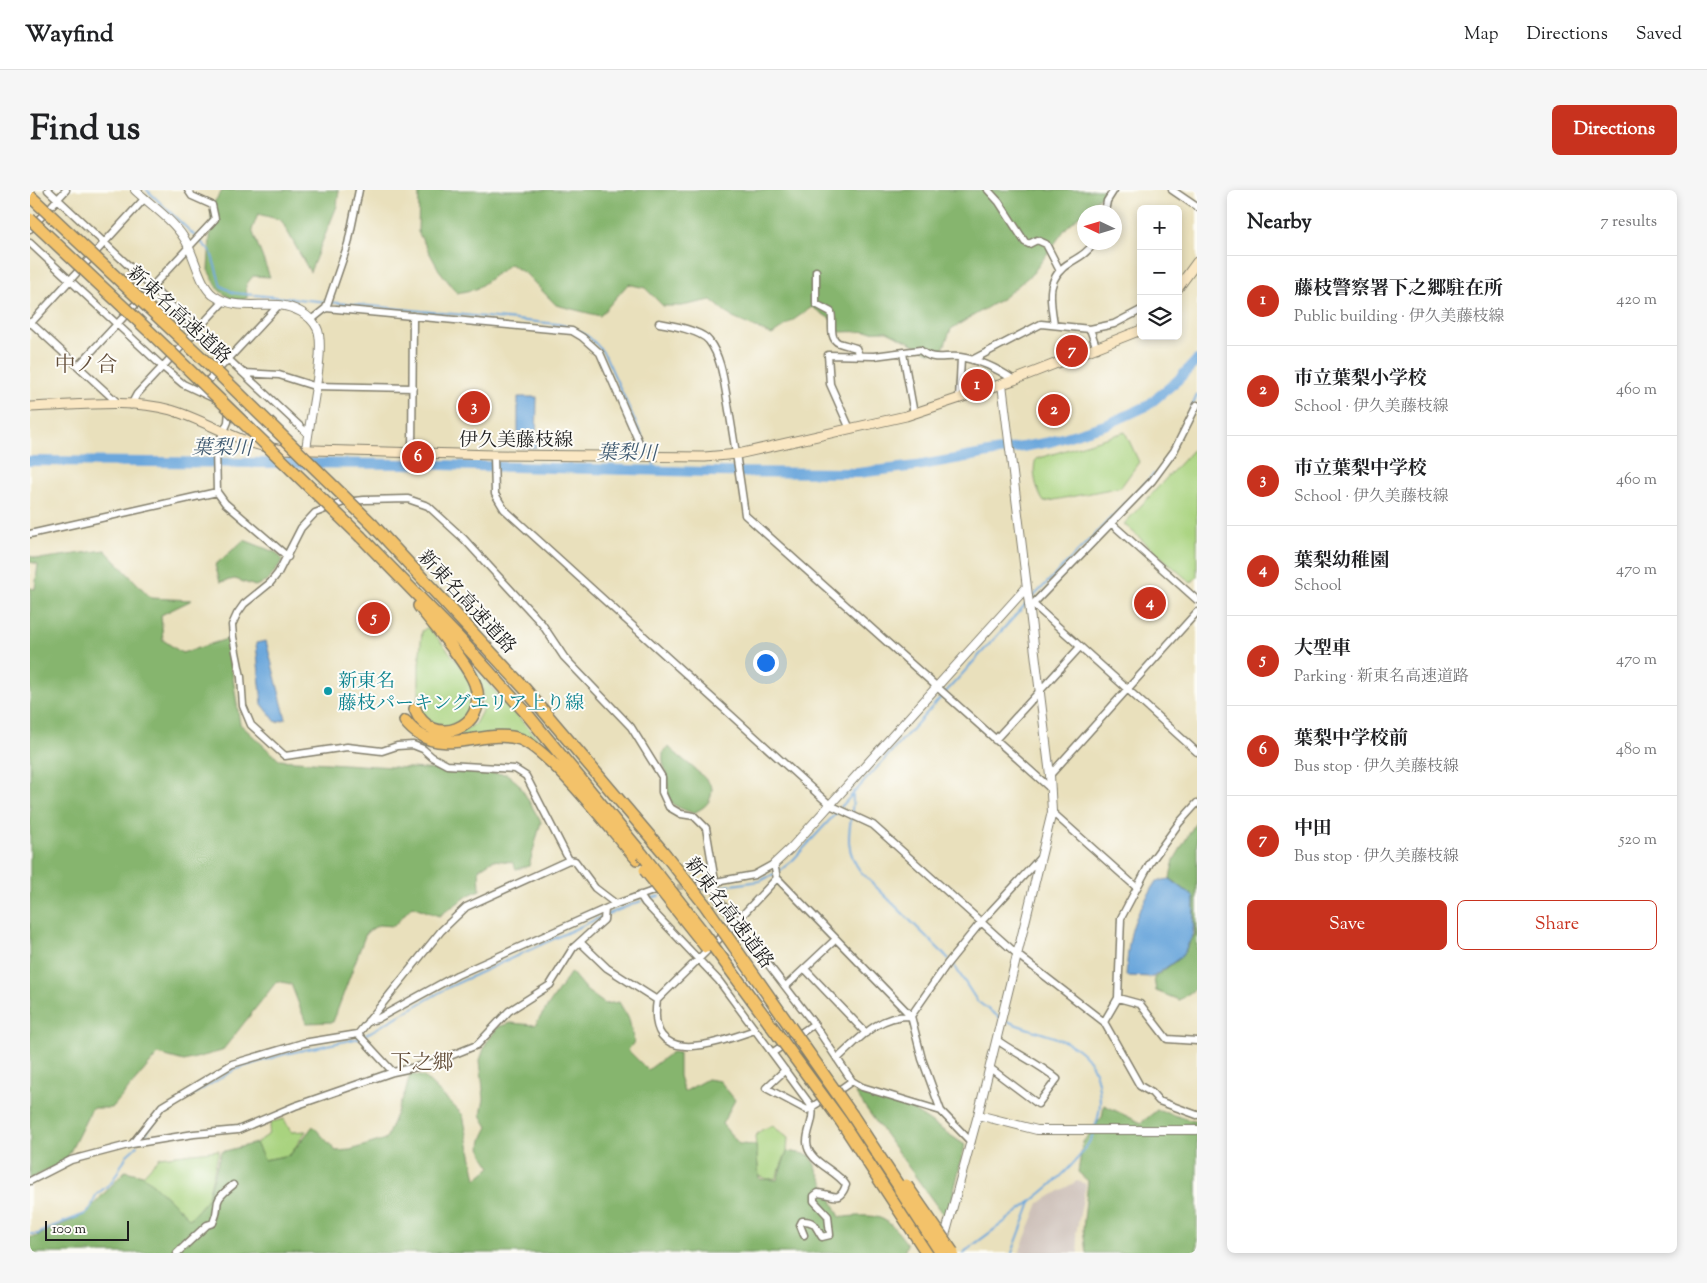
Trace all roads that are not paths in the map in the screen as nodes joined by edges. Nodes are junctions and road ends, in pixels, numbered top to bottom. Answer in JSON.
{"nodes":[{"id":1,"x":48,"y":190,"type":"edge"},
{"id":2,"x":66,"y":190,"type":"edge"},
{"id":3,"x":135,"y":190,"type":"edge"},
{"id":4,"x":188,"y":190,"type":"edge"},
{"id":5,"x":359,"y":190,"type":"edge"},
{"id":6,"x":988,"y":190,"type":"edge"},
{"id":7,"x":1114,"y":190,"type":"edge"},
{"id":8,"x":1172,"y":190,"type":"edge"},
{"id":9,"x":30,"y":196,"type":"edge"},
{"id":10,"x":145,"y":198,"type":"junction"},
{"id":11,"x":58,"y":199,"type":"junction"},
{"id":12,"x":1106,"y":205,"type":"edge"},
{"id":13,"x":1197,"y":207,"type":"edge"},
{"id":14,"x":30,"y":219,"type":"edge"},
{"id":15,"x":30,"y":228,"type":"edge"},
{"id":16,"x":30,"y":243,"type":"edge"},
{"id":17,"x":105,"y":244,"type":"junction"},
{"id":18,"x":189,"y":246,"type":"junction"},
{"id":19,"x":1089,"y":250,"type":"edge"},
{"id":20,"x":1197,"y":262,"type":"edge"},
{"id":21,"x":816,"y":270,"type":"dead end"},
{"id":22,"x":1060,"y":271,"type":"junction"},
{"id":23,"x":71,"y":280,"type":"junction"},
{"id":24,"x":1182,"y":283,"type":"edge"},
{"id":25,"x":151,"y":286,"type":"junction"},
{"id":26,"x":224,"y":302,"type":"junction"},
{"id":27,"x":279,"y":305,"type":"junction"},
{"id":28,"x":326,"y":308,"type":"junction"},
{"id":29,"x":1137,"y":312,"type":"edge"},
{"id":30,"x":413,"y":316,"type":"junction"},
{"id":31,"x":311,"y":320,"type":"junction"},
{"id":32,"x":659,"y":322,"type":"dead end"},
{"id":33,"x":30,"y":323,"type":"edge"},
{"id":34,"x":117,"y":324,"type":"junction"},
{"id":35,"x":1054,"y":324,"type":"junction"},
{"id":36,"x":1090,"y":329,"type":"junction"},
{"id":37,"x":199,"y":330,"type":"junction"},
{"id":38,"x":1137,"y":332,"type":"edge"},
{"id":39,"x":1097,"y":349,"type":"junction"},
{"id":40,"x":902,"y":353,"type":"junction"},
{"id":41,"x":859,"y":355,"type":"junction"},
{"id":42,"x":961,"y":358,"type":"junction"},
{"id":43,"x":228,"y":359,"type":"junction"},
{"id":44,"x":972,"y":360,"type":"junction"},
{"id":45,"x":78,"y":366,"type":"junction"},
{"id":46,"x":164,"y":368,"type":"junction"},
{"id":47,"x":245,"y":373,"type":"junction"},
{"id":48,"x":1014,"y":380,"type":"junction"},
{"id":49,"x":1002,"y":384,"type":"junction"},
{"id":50,"x":314,"y":386,"type":"junction"},
{"id":51,"x":413,"y":388,"type":"junction"},
{"id":52,"x":198,"y":392,"type":"junction"},
{"id":53,"x":959,"y":399,"type":"junction"},
{"id":54,"x":120,"y":404,"type":"junction"},
{"id":55,"x":131,"y":404,"type":"junction"},
{"id":56,"x":1197,"y":405,"type":"edge"},
{"id":57,"x":30,"y":407,"type":"edge"},
{"id":58,"x":914,"y":414,"type":"junction"},
{"id":59,"x":850,"y":429,"type":"junction"},
{"id":60,"x":222,"y":432,"type":"junction"},
{"id":61,"x":307,"y":432,"type":"junction"},
{"id":62,"x":306,"y":451,"type":"junction"},
{"id":63,"x":412,"y":454,"type":"junction"},
{"id":64,"x":494,"y":455,"type":"junction"},
{"id":65,"x":645,"y":456,"type":"junction"},
{"id":66,"x":738,"y":457,"type":"junction"},
{"id":67,"x":217,"y":492,"type":"junction"},
{"id":68,"x":1111,"y":523,"type":"junction"},
{"id":69,"x":30,"y":534,"type":"edge"},
{"id":70,"x":288,"y":557,"type":"junction"},
{"id":71,"x":395,"y":573,"type":"junction"},
{"id":72,"x":1026,"y":588,"type":"junction"},
{"id":73,"x":1197,"y":600,"type":"edge"},
{"id":74,"x":1031,"y":605,"type":"junction"},
{"id":75,"x":1197,"y":612,"type":"edge"},
{"id":76,"x":1080,"y":647,"type":"junction"},
{"id":77,"x":936,"y":687,"type":"junction"},
{"id":78,"x":1040,"y":690,"type":"junction"},
{"id":79,"x":1127,"y":690,"type":"junction"},
{"id":80,"x":415,"y":709,"type":"dead end"},
{"id":81,"x":405,"y":722,"type":"dead end"},
{"id":82,"x":995,"y":740,"type":"junction"},
{"id":83,"x":1197,"y":752,"type":"edge"},
{"id":84,"x":1050,"y":775,"type":"junction"},
{"id":85,"x":1051,"y":789,"type":"junction"},
{"id":86,"x":1197,"y":803,"type":"edge"},
{"id":87,"x":830,"y":805,"type":"junction"},
{"id":88,"x":1052,"y":812,"type":"junction"},
{"id":89,"x":640,"y":856,"type":"junction"},
{"id":90,"x":1043,"y":856,"type":"junction"},
{"id":91,"x":569,"y":860,"type":"junction"},
{"id":92,"x":774,"y":864,"type":"junction"},
{"id":93,"x":777,"y":878,"type":"junction"},
{"id":94,"x":715,"y":882,"type":"junction"},
{"id":95,"x":699,"y":885,"type":"tunnel mouth"},
{"id":96,"x":1136,"y":887,"type":"junction"},
{"id":97,"x":656,"y":890,"type":"dead end"},
{"id":98,"x":640,"y":895,"type":"junction"},
{"id":99,"x":616,"y":904,"type":"junction"},
{"id":100,"x":606,"y":910,"type":"junction"},
{"id":101,"x":736,"y":922,"type":"junction"},
{"id":102,"x":981,"y":922,"type":"junction"},
{"id":103,"x":836,"y":939,"type":"junction"},
{"id":104,"x":581,"y":943,"type":"junction"},
{"id":105,"x":1019,"y":956,"type":"junction"},
{"id":106,"x":699,"y":959,"type":"junction"},
{"id":107,"x":805,"y":969,"type":"junction"},
{"id":108,"x":786,"y":986,"type":"junction"},
{"id":109,"x":1118,"y":998,"type":"junction"},
{"id":110,"x":656,"y":1000,"type":"junction"},
{"id":111,"x":911,"y":1016,"type":"junction"},
{"id":112,"x":368,"y":1021,"type":"junction"},
{"id":113,"x":1104,"y":1022,"type":"junction"},
{"id":114,"x":814,"y":1024,"type":"junction"},
{"id":115,"x":755,"y":1030,"type":"junction"},
{"id":116,"x":866,"y":1033,"type":"junction"},
{"id":117,"x":358,"y":1034,"type":"junction"},
{"id":118,"x":998,"y":1040,"type":"junction"},
{"id":119,"x":1197,"y":1041,"type":"edge"},
{"id":120,"x":772,"y":1052,"type":"junction"},
{"id":121,"x":837,"y":1059,"type":"junction"},
{"id":122,"x":990,"y":1068,"type":"junction"},
{"id":123,"x":785,"y":1070,"type":"junction"},
{"id":124,"x":393,"y":1072,"type":"junction"},
{"id":125,"x":852,"y":1081,"type":"junction"},
{"id":126,"x":812,"y":1107,"type":"junction"},
{"id":127,"x":941,"y":1111,"type":"junction"},
{"id":128,"x":1197,"y":1114,"type":"edge"},
{"id":129,"x":978,"y":1115,"type":"junction"},
{"id":130,"x":1197,"y":1130,"type":"edge"},
{"id":131,"x":971,"y":1142,"type":"junction"},
{"id":132,"x":132,"y":1144,"type":"junction"},
{"id":133,"x":30,"y":1181,"type":"edge"},
{"id":134,"x":232,"y":1185,"type":"dead end"},
{"id":135,"x":903,"y":1186,"type":"junction"},
{"id":136,"x":804,"y":1235,"type":"dead end"},
{"id":137,"x":177,"y":1253,"type":"edge"},
{"id":138,"x":927,"y":1253,"type":"edge"},
{"id":139,"x":940,"y":1253,"type":"edge"},
{"id":140,"x":952,"y":1253,"type":"edge"}],
"edges":[{"from":1,"to":11,"type":"street"},
{"from":2,"to":11,"type":"street"},
{"from":3,"to":10,"type":"street"},
{"from":4,"to":18,"type":"street"},
{"from":5,"to":28,"type":"street"},
{"from":6,"to":22,"type":"street"},
{"from":7,"to":12,"type":"street"},
{"from":8,"to":13,"type":"street"},
{"from":9,"to":135,"type":"highway","name":"新東名高速道路","bridge":true},
{"from":10,"to":17,"type":"street"},
{"from":10,"to":18,"type":"street"},
{"from":11,"to":15,"type":"street"},
{"from":11,"to":17,"type":"street"},
{"from":14,"to":71,"type":"highway","name":"新東名高速道路","bridge":true},
{"from":16,"to":23,"type":"street"},
{"from":17,"to":23,"type":"street"},
{"from":17,"to":25,"type":"street"},
{"from":18,"to":25,"type":"street"},
{"from":18,"to":26,"type":"street"},
{"from":19,"to":22,"type":"street"},
{"from":20,"to":24,"type":"main road"},
{"from":21,"to":41,"type":"street"},
{"from":22,"to":35,"type":"street"},
{"from":23,"to":33,"type":"street"},
{"from":23,"to":34,"type":"street"},
{"from":25,"to":34,"type":"street"},
{"from":25,"to":37,"type":"street"},
{"from":26,"to":27,"type":"street"},
{"from":26,"to":37,"type":"street"},
{"from":27,"to":31,"type":"street"},
{"from":27,"to":43,"type":"street"},
{"from":28,"to":30,"type":"street"},
{"from":28,"to":31,"type":"street"},
{"from":29,"to":36,"type":"street"},
{"from":30,"to":51,"type":"street"},
{"from":30,"to":65,"type":"street"},
{"from":31,"to":50,"type":"street"},
{"from":32,"to":66,"type":"street"},
{"from":33,"to":45,"type":"street"},
{"from":34,"to":45,"type":"street"},
{"from":34,"to":46,"type":"street"},
{"from":35,"to":36,"type":"street"},
{"from":35,"to":44,"type":"street"},
{"from":36,"to":39,"type":"street"},
{"from":37,"to":43,"type":"street"},
{"from":37,"to":46,"type":"street"},
{"from":38,"to":39,"type":"main road","name":"伊久美藤枝線"},
{"from":39,"to":48,"type":"main road","name":"伊久美藤枝線"},
{"from":40,"to":41,"type":"street"},
{"from":40,"to":42,"type":"street"},
{"from":40,"to":58,"type":"street"},
{"from":41,"to":59,"type":"street"},
{"from":42,"to":44,"type":"street"},
{"from":42,"to":53,"type":"street"},
{"from":43,"to":47,"type":"street"},
{"from":43,"to":52,"type":"street"},
{"from":44,"to":48,"type":"street"},
{"from":45,"to":54,"type":"street"},
{"from":46,"to":52,"type":"street"},
{"from":46,"to":55,"type":"street"},
{"from":47,"to":50,"type":"street"},
{"from":47,"to":61,"type":"street"},
{"from":48,"to":49,"type":"main road","name":"伊久美藤枝線"},
{"from":49,"to":53,"type":"main road","name":"伊久美藤枝線"},
{"from":49,"to":72,"type":"street"},
{"from":50,"to":51,"type":"street"},
{"from":50,"to":61,"type":"street"},
{"from":51,"to":63,"type":"street"},
{"from":52,"to":60,"type":"street"},
{"from":53,"to":58,"type":"main road","name":"伊久美藤枝線"},
{"from":54,"to":55,"type":"main road","name":"伊久美藤枝線"},
{"from":54,"to":57,"type":"main road","name":"伊久美藤枝線"},
{"from":55,"to":60,"type":"main road","name":"伊久美藤枝線"},
{"from":56,"to":68,"type":"street"},
{"from":58,"to":59,"type":"main road","name":"伊久美藤枝線"},
{"from":59,"to":66,"type":"main road","name":"伊久美藤枝線"},
{"from":60,"to":62,"type":"main road","name":"伊久美藤枝線"},
{"from":60,"to":67,"type":"street"},
{"from":61,"to":62,"type":"street"},
{"from":62,"to":63,"type":"main road","name":"伊久美藤枝線"},
{"from":63,"to":64,"type":"main road","name":"伊久美藤枝線"},
{"from":64,"to":65,"type":"main road","name":"伊久美藤枝線"},
{"from":64,"to":87,"type":"street"},
{"from":65,"to":66,"type":"main road","name":"伊久美藤枝線"},
{"from":66,"to":77,"type":"street"},
{"from":67,"to":69,"type":"street"},
{"from":67,"to":70,"type":"street"},
{"from":68,"to":73,"type":"street"},
{"from":68,"to":74,"type":"street"},
{"from":70,"to":91,"type":"street"},
{"from":70,"to":94,"type":"street"},
{"from":71,"to":80,"type":"highway"},
{"from":71,"to":89,"type":"highway","name":"新東名高速道路"},
{"from":72,"to":74,"type":"street"},
{"from":72,"to":77,"type":"street"},
{"from":74,"to":76,"type":"street"},
{"from":74,"to":78,"type":"street"},
{"from":75,"to":79,"type":"street"},
{"from":76,"to":78,"type":"street"},
{"from":76,"to":79,"type":"street"},
{"from":77,"to":82,"type":"street"},
{"from":77,"to":87,"type":"street"},
{"from":78,"to":82,"type":"street"},
{"from":78,"to":84,"type":"street"},
{"from":79,"to":83,"type":"street"},
{"from":79,"to":84,"type":"street"},
{"from":81,"to":89,"type":"highway"},
{"from":82,"to":85,"type":"street"},
{"from":84,"to":85,"type":"street"},
{"from":85,"to":88,"type":"street"},
{"from":86,"to":96,"type":"street"},
{"from":87,"to":92,"type":"street"},
{"from":87,"to":102,"type":"street"},
{"from":88,"to":90,"type":"street"},
{"from":88,"to":96,"type":"street"},
{"from":89,"to":138,"type":"highway","name":"新東名高速道路","bridge":true},
{"from":90,"to":102,"type":"street"},
{"from":90,"to":105,"type":"street"},
{"from":91,"to":99,"type":"street"},
{"from":91,"to":112,"type":"street"},
{"from":92,"to":93,"type":"street"},
{"from":92,"to":94,"type":"street"},
{"from":93,"to":101,"type":"street"},
{"from":93,"to":103,"type":"street"},
{"from":94,"to":95,"type":"street"},
{"from":94,"to":101,"type":"street"},
{"from":96,"to":109,"type":"street"},
{"from":97,"to":98,"type":"street"},
{"from":98,"to":99,"type":"street"},
{"from":98,"to":106,"type":"street"},
{"from":99,"to":100,"type":"street"},
{"from":100,"to":104,"type":"street"},
{"from":100,"to":112,"type":"street"},
{"from":101,"to":106,"type":"street"},
{"from":101,"to":108,"type":"street"},
{"from":102,"to":105,"type":"street"},
{"from":102,"to":111,"type":"street"},
{"from":103,"to":107,"type":"street"},
{"from":103,"to":111,"type":"street"},
{"from":104,"to":110,"type":"street"},
{"from":104,"to":124,"type":"street"},
{"from":105,"to":113,"type":"street"},
{"from":105,"to":118,"type":"street"},
{"from":106,"to":110,"type":"street"},
{"from":106,"to":115,"type":"street"},
{"from":107,"to":108,"type":"street"},
{"from":107,"to":116,"type":"street"},
{"from":108,"to":114,"type":"street"},
{"from":109,"to":113,"type":"street"},
{"from":109,"to":119,"type":"street"},
{"from":110,"to":115,"type":"street"},
{"from":111,"to":116,"type":"street"},
{"from":111,"to":127,"type":"street"},
{"from":112,"to":117,"type":"street"},
{"from":113,"to":128,"type":"street"},
{"from":114,"to":120,"type":"street"},
{"from":114,"to":121,"type":"street"},
{"from":115,"to":120,"type":"street"},
{"from":116,"to":121,"type":"street"},
{"from":117,"to":124,"type":"street"},
{"from":117,"to":132,"type":"street"},
{"from":118,"to":122,"type":"street"},
{"from":118,"to":122,"type":"street"},
{"from":120,"to":123,"type":"street"},
{"from":121,"to":125,"type":"street"},
{"from":122,"to":129,"type":"street"},
{"from":123,"to":126,"type":"street"},
{"from":123,"to":126,"type":"street"},
{"from":124,"to":132,"type":"street"},
{"from":125,"to":126,"type":"street"},
{"from":125,"to":127,"type":"street"},
{"from":126,"to":136,"type":"street"},
{"from":127,"to":131,"type":"street"},
{"from":129,"to":130,"type":"street"},
{"from":129,"to":131,"type":"street"},
{"from":131,"to":139,"type":"street"},
{"from":132,"to":133,"type":"street"},
{"from":134,"to":137,"type":"street"},
{"from":135,"to":139,"type":"highway","name":"新東名高速道路","bridge":true},
{"from":135,"to":140,"type":"highway","bridge":true}]}
